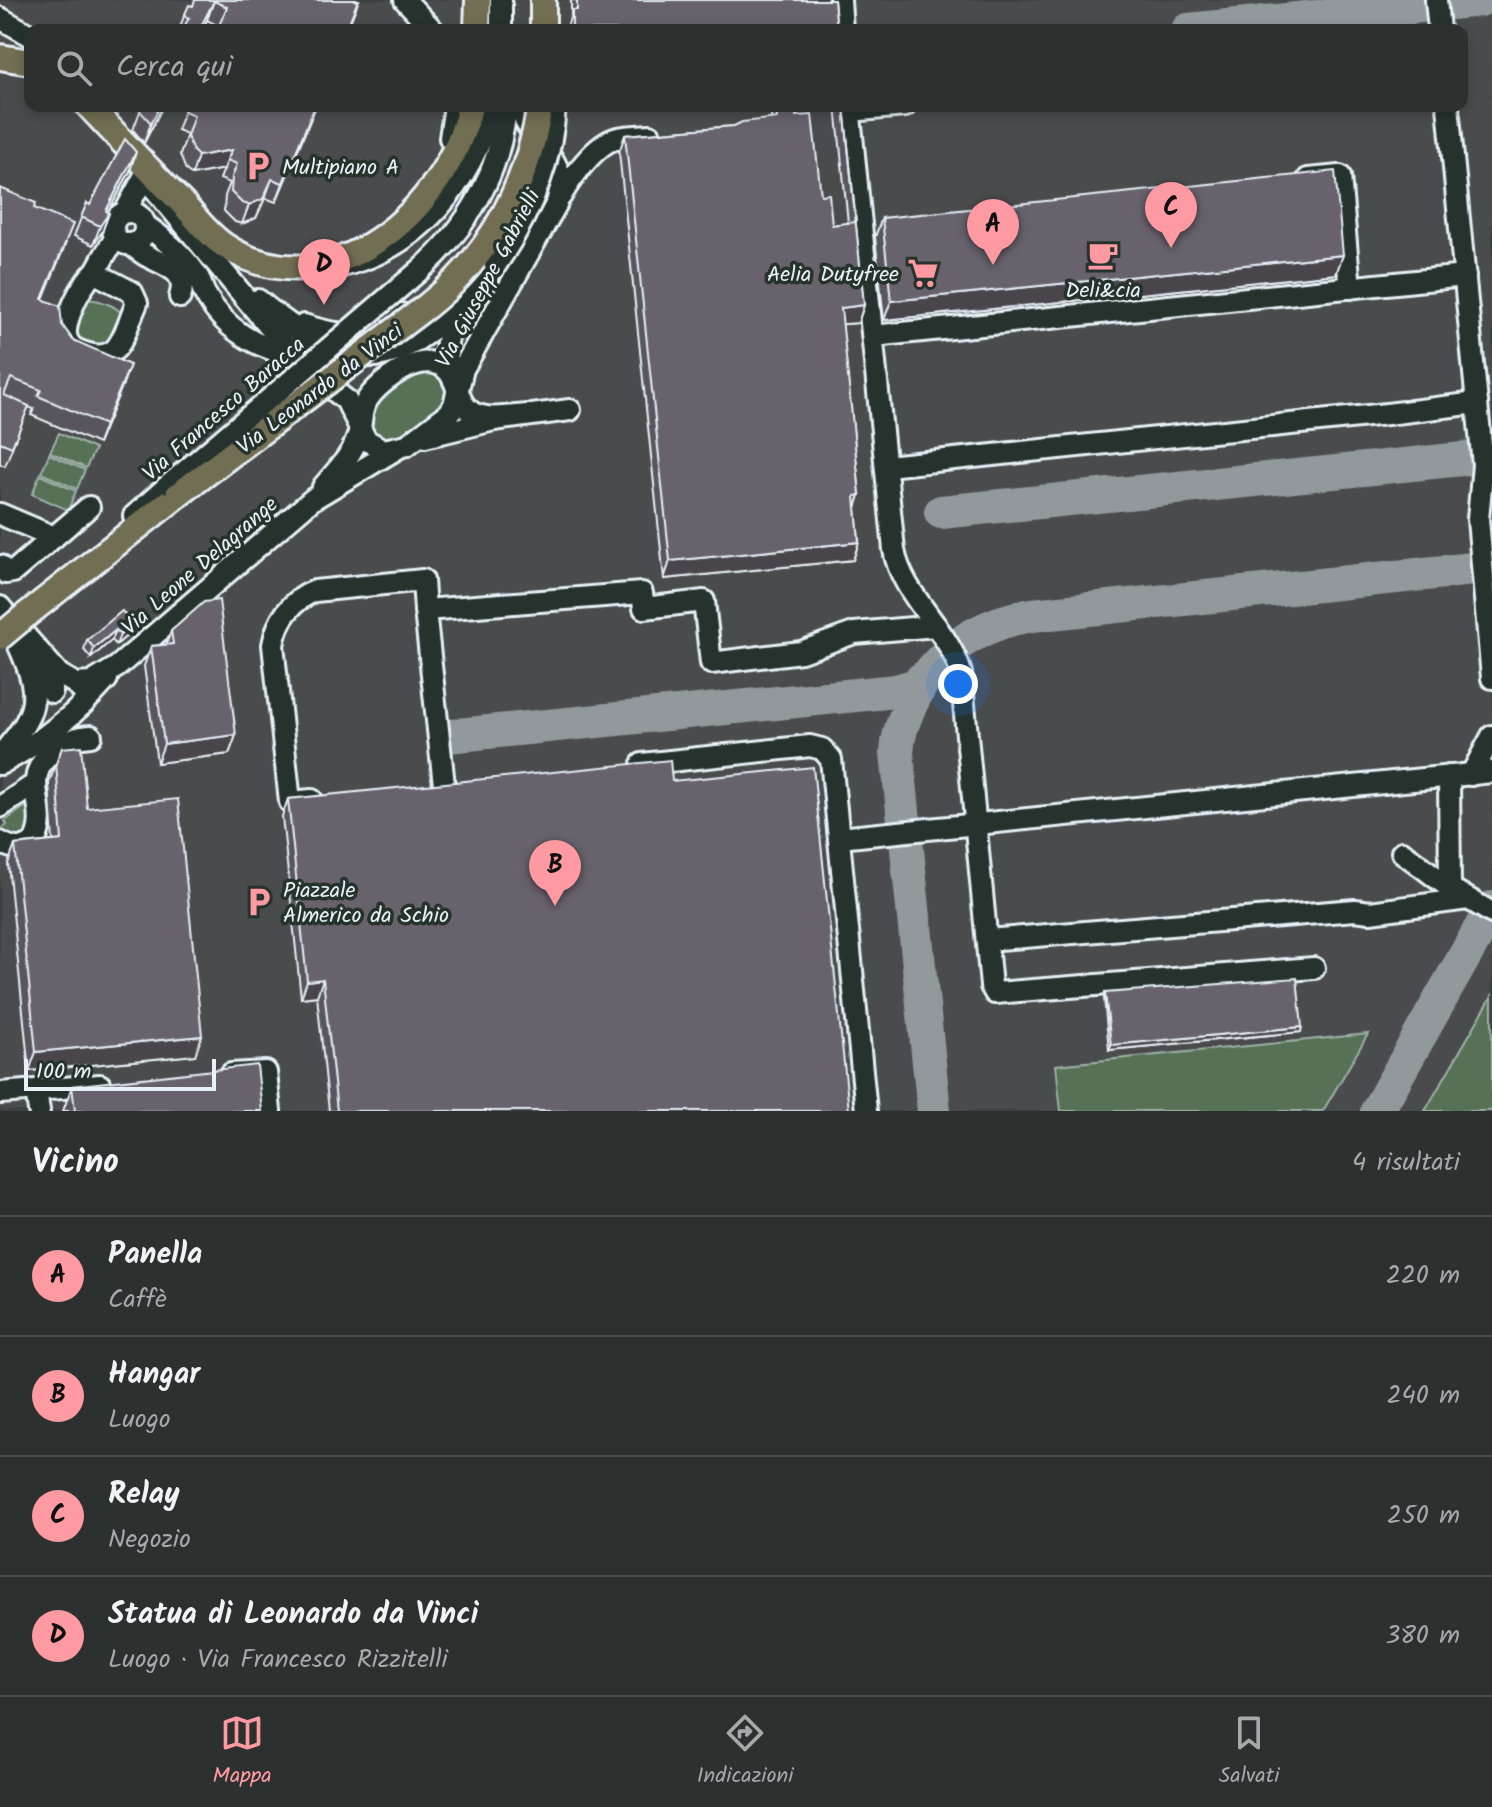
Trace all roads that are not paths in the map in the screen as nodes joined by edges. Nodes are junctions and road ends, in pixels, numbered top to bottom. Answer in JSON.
{"nodes":[{"id":1,"x":405,"y":0,"type":"edge"},
{"id":2,"x":555,"y":0,"type":"edge"},
{"id":3,"x":840,"y":0,"type":"edge"},
{"id":4,"x":1436,"y":0,"type":"edge"},
{"id":5,"x":485,"y":8,"type":"edge"},
{"id":6,"x":0,"y":18,"type":"edge"},
{"id":7,"x":544,"y":20,"type":"edge"},
{"id":8,"x":427,"y":24,"type":"edge"},
{"id":9,"x":497,"y":24,"type":"edge"},
{"id":10,"x":842,"y":24,"type":"edge"},
{"id":11,"x":1438,"y":24,"type":"edge"},
{"id":12,"x":0,"y":30,"type":"edge"},
{"id":13,"x":24,"y":33,"type":"edge"},
{"id":14,"x":24,"y":36,"type":"edge"},
{"id":15,"x":0,"y":57,"type":"edge"},
{"id":16,"x":24,"y":61,"type":"edge"},
{"id":17,"x":91,"y":112,"type":"edge"},
{"id":18,"x":104,"y":112,"type":"edge"},
{"id":19,"x":105,"y":112,"type":"edge"},
{"id":20,"x":454,"y":112,"type":"edge"},
{"id":21,"x":468,"y":112,"type":"edge"},
{"id":22,"x":491,"y":112,"type":"edge"},
{"id":23,"x":520,"y":112,"type":"edge"},
{"id":24,"x":522,"y":112,"type":"edge"},
{"id":25,"x":522,"y":112,"type":"edge"},
{"id":26,"x":523,"y":112,"type":"edge"},
{"id":27,"x":554,"y":112,"type":"edge"},
{"id":28,"x":850,"y":112,"type":"edge"},
{"id":29,"x":1449,"y":112,"type":"edge"},
{"id":30,"x":664,"y":134,"type":"edge"},
{"id":31,"x":140,"y":166,"type":"junction"},
{"id":32,"x":1293,"y":181,"type":"edge"},
{"id":33,"x":557,"y":203,"type":"junction"},
{"id":34,"x":125,"y":212,"type":"junction"},
{"id":35,"x":145,"y":225,"type":"junction"},
{"id":36,"x":390,"y":232,"type":"junction"},
{"id":37,"x":207,"y":240,"type":"junction"},
{"id":38,"x":123,"y":241,"type":"junction"},
{"id":39,"x":290,"y":267,"type":"junction"},
{"id":40,"x":95,"y":273,"type":"dead end"},
{"id":41,"x":1465,"y":276,"type":"junction"},
{"id":42,"x":1350,"y":288,"type":"junction"},
{"id":43,"x":180,"y":297,"type":"dead end"},
{"id":44,"x":261,"y":303,"type":"junction"},
{"id":45,"x":460,"y":311,"type":"junction"},
{"id":46,"x":873,"y":336,"type":"junction"},
{"id":47,"x":294,"y":355,"type":"junction"},
{"id":48,"x":455,"y":383,"type":"junction"},
{"id":49,"x":1481,"y":388,"type":"edge"},
{"id":50,"x":570,"y":410,"type":"dead end"},
{"id":51,"x":527,"y":415,"type":"junction"},
{"id":52,"x":360,"y":425,"type":"junction"},
{"id":53,"x":406,"y":444,"type":"junction"},
{"id":54,"x":887,"y":466,"type":"junction"},
{"id":55,"x":313,"y":499,"type":"junction"},
{"id":56,"x":89,"y":507,"type":"dead end"},
{"id":57,"x":0,"y":514,"type":"edge"},
{"id":58,"x":54,"y":537,"type":"junction"},
{"id":59,"x":0,"y":566,"type":"edge"},
{"id":60,"x":0,"y":607,"type":"edge"},
{"id":61,"x":425,"y":610,"type":"junction"},
{"id":62,"x":25,"y":616,"type":"junction"},
{"id":63,"x":0,"y":626,"type":"edge"},
{"id":64,"x":936,"y":626,"type":"junction"},
{"id":65,"x":9,"y":642,"type":"edge"},
{"id":66,"x":1492,"y":678,"type":"edge"},
{"id":67,"x":75,"y":696,"type":"junction"},
{"id":68,"x":52,"y":698,"type":"junction"},
{"id":69,"x":91,"y":736,"type":"dead end"},
{"id":70,"x":1492,"y":736,"type":"edge"},
{"id":71,"x":0,"y":760,"type":"edge"},
{"id":72,"x":627,"y":766,"type":"edge"},
{"id":73,"x":1492,"y":772,"type":"edge"},
{"id":74,"x":1471,"y":775,"type":"junction"},
{"id":75,"x":1449,"y":776,"type":"junction"},
{"id":76,"x":35,"y":784,"type":"junction"},
{"id":77,"x":444,"y":785,"type":"edge"},
{"id":78,"x":336,"y":797,"type":"edge"},
{"id":79,"x":0,"y":807,"type":"edge"},
{"id":80,"x":976,"y":823,"type":"junction"},
{"id":81,"x":839,"y":838,"type":"junction"},
{"id":82,"x":0,"y":842,"type":"edge"},
{"id":83,"x":1402,"y":852,"type":"dead end"},
{"id":84,"x":1459,"y":894,"type":"junction"},
{"id":85,"x":1492,"y":913,"type":"edge"},
{"id":86,"x":987,"y":940,"type":"junction"},
{"id":87,"x":1314,"y":968,"type":"dead end"},
{"id":88,"x":205,"y":1076,"type":"edge"},
{"id":89,"x":113,"y":1084,"type":"edge"},
{"id":90,"x":36,"y":1090,"type":"junction"},
{"id":91,"x":0,"y":1093,"type":"edge"},
{"id":92,"x":39,"y":1111,"type":"edge"},
{"id":93,"x":270,"y":1111,"type":"edge"},
{"id":94,"x":866,"y":1111,"type":"edge"}],
"edges":[{"from":1,"to":8,"type":"street"},
{"from":2,"to":7,"type":"street"},
{"from":3,"to":10,"type":"street"},
{"from":4,"to":11,"type":"street"},
{"from":5,"to":9,"type":"street"},
{"from":6,"to":13,"type":"street"},
{"from":12,"to":14,"type":"street"},
{"from":15,"to":16,"type":"main road"},
{"from":17,"to":31,"type":"main road"},
{"from":18,"to":31,"type":"street"},
{"from":19,"to":37,"type":"street"},
{"from":20,"to":36,"type":"street"},
{"from":21,"to":36,"type":"main road"},
{"from":22,"to":39,"type":"street"},
{"from":23,"to":62,"type":"street","name":"Via Francesco Baracca","bridge":true},
{"from":24,"to":44,"type":"street"},
{"from":25,"to":62,"type":"main road","name":"Via Leonardo da Vinci","bridge":true},
{"from":26,"to":33,"type":"street","name":"Via Giuseppe Gabrielli"},
{"from":27,"to":45,"type":"street","bridge":true},
{"from":28,"to":46,"type":"street"},
{"from":29,"to":41,"type":"street"},
{"from":30,"to":33,"type":"street"},
{"from":31,"to":34,"type":"street"},
{"from":31,"to":37,"type":"main road"},
{"from":32,"to":42,"type":"street"},
{"from":33,"to":48,"type":"street","name":"Via Giuseppe Gabrielli"},
{"from":34,"to":35,"type":"street"},
{"from":34,"to":38,"type":"street"},
{"from":35,"to":38,"type":"street"},
{"from":35,"to":47,"type":"street"},
{"from":36,"to":39,"type":"main road"},
{"from":37,"to":39,"type":"main road"},
{"from":37,"to":44,"type":"street"},
{"from":37,"to":47,"type":"street"},
{"from":38,"to":40,"type":"street"},
{"from":38,"to":43,"type":"street"},
{"from":41,"to":42,"type":"street"},
{"from":41,"to":49,"type":"street"},
{"from":42,"to":46,"type":"street"},
{"from":44,"to":45,"type":"street"},
{"from":45,"to":48,"type":"street"},
{"from":46,"to":54,"type":"street"},
{"from":47,"to":52,"type":"street"},
{"from":48,"to":51,"type":"street"},
{"from":48,"to":52,"type":"street"},
{"from":48,"to":53,"type":"street"},
{"from":49,"to":54,"type":"street"},
{"from":49,"to":66,"type":"street"},
{"from":50,"to":51,"type":"street"},
{"from":51,"to":53,"type":"street"},
{"from":52,"to":53,"type":"street"},
{"from":52,"to":55,"type":"street","name":"Via Leone Delagrange"},
{"from":53,"to":55,"type":"street","name":"Via Leone Delagrange"},
{"from":54,"to":64,"type":"street"},
{"from":55,"to":67,"type":"street","name":"Via Leone Delagrange"},
{"from":56,"to":58,"type":"street"},
{"from":57,"to":58,"type":"street"},
{"from":58,"to":59,"type":"street"},
{"from":60,"to":67,"type":"street"},
{"from":61,"to":64,"type":"street"},
{"from":61,"to":77,"type":"street"},
{"from":61,"to":78,"type":"street"},
{"from":62,"to":65,"type":"main road","name":"Via Leonardo da Vinci","bridge":true},
{"from":63,"to":65,"type":"street"},
{"from":64,"to":80,"type":"street"},
{"from":65,"to":68,"type":"street"},
{"from":65,"to":71,"type":"street"},
{"from":67,"to":68,"type":"street"},
{"from":67,"to":68,"type":"street"},
{"from":67,"to":71,"type":"street"},
{"from":68,"to":71,"type":"street"},
{"from":69,"to":76,"type":"street"},
{"from":70,"to":74,"type":"street"},
{"from":72,"to":81,"type":"street"},
{"from":73,"to":74,"type":"street"},
{"from":74,"to":75,"type":"street"},
{"from":75,"to":80,"type":"street"},
{"from":75,"to":84,"type":"street"},
{"from":76,"to":79,"type":"street"},
{"from":76,"to":82,"type":"street"},
{"from":80,"to":81,"type":"street"},
{"from":80,"to":86,"type":"street"},
{"from":81,"to":94,"type":"street"},
{"from":83,"to":84,"type":"street"},
{"from":84,"to":85,"type":"street"},
{"from":84,"to":86,"type":"street"},
{"from":86,"to":87,"type":"street"},
{"from":88,"to":93,"type":"street"},
{"from":89,"to":90,"type":"street"},
{"from":90,"to":91,"type":"street"},
{"from":90,"to":92,"type":"street"}]}
